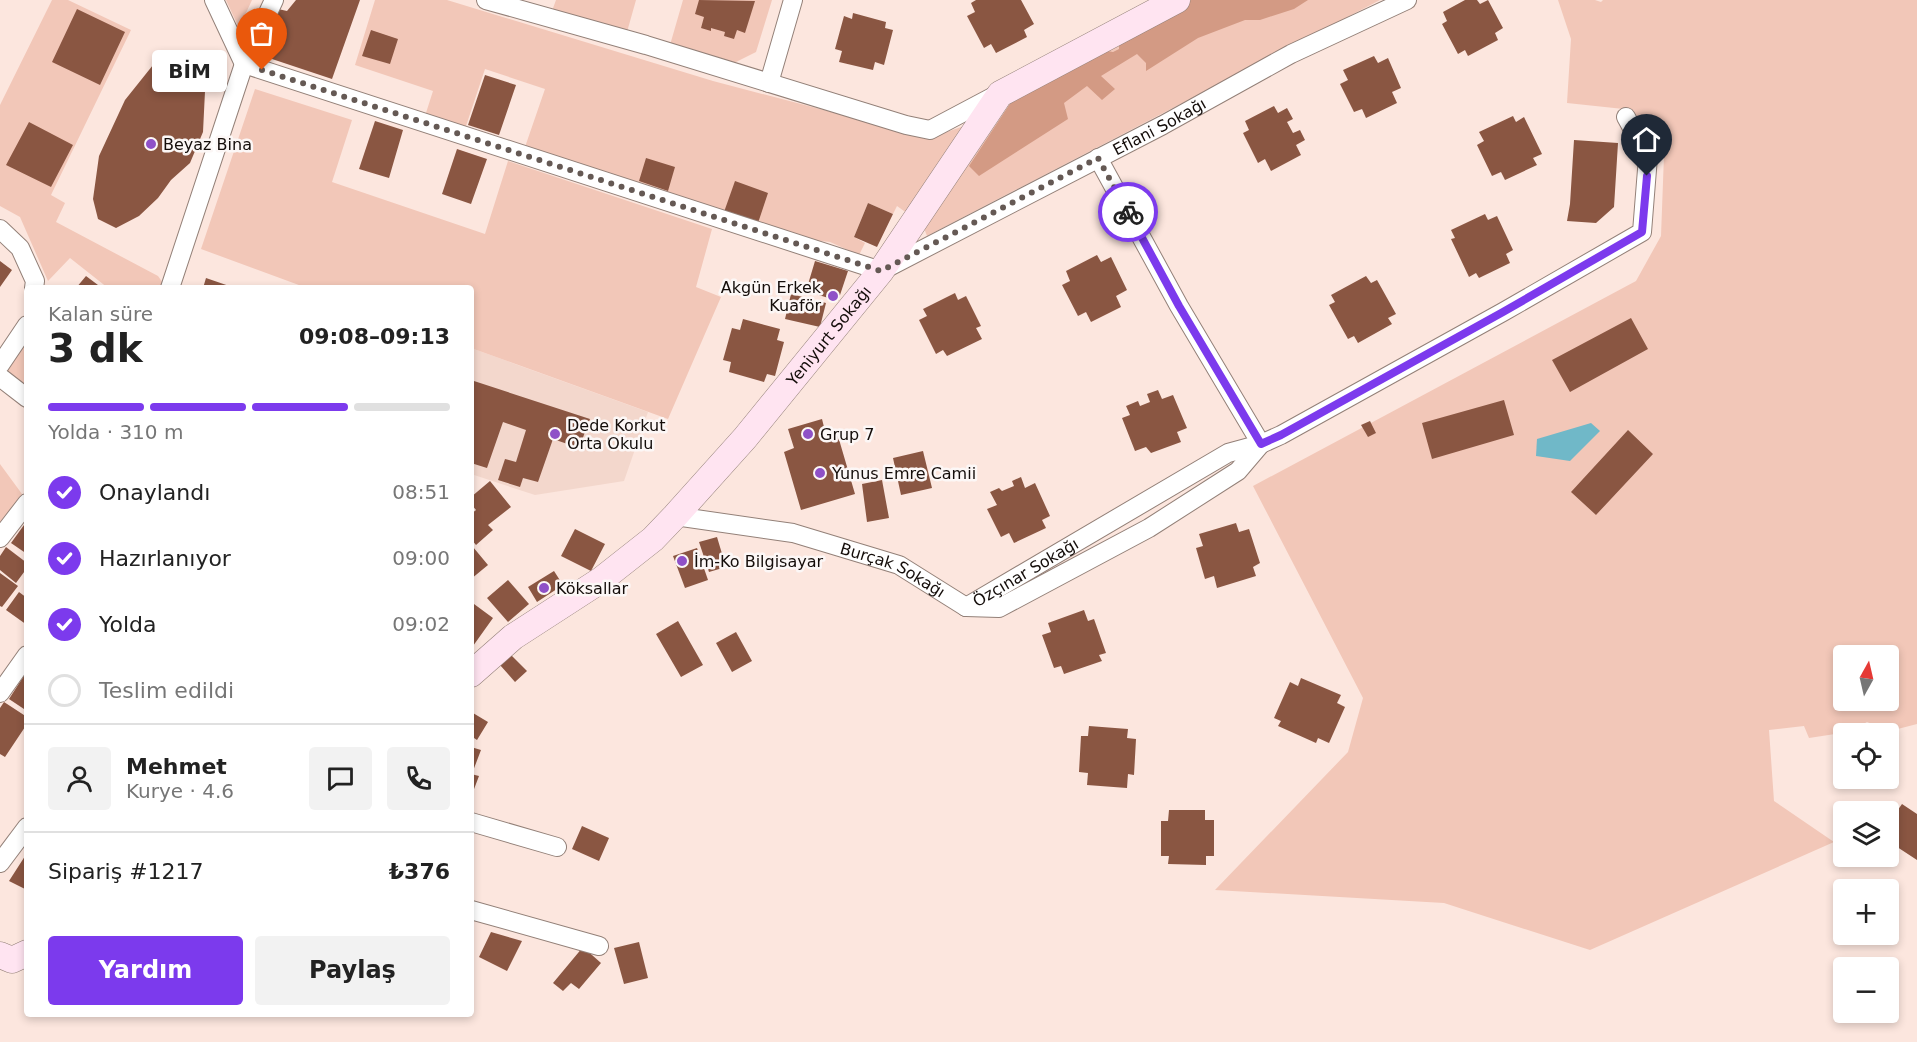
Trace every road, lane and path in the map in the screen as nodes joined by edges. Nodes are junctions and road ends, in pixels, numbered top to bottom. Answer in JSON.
{"nodes":[{"id":1,"x":214,"y":0,"type":"edge"},
{"id":2,"x":274,"y":0,"type":"edge"},
{"id":3,"x":486,"y":0,"type":"edge"},
{"id":4,"x":793,"y":0,"type":"edge"},
{"id":5,"x":1177,"y":0,"type":"edge"},
{"id":6,"x":1407,"y":0,"type":"edge"},
{"id":7,"x":244,"y":64,"type":"junction"},
{"id":8,"x":769,"y":83,"type":"junction"},
{"id":9,"x":1000,"y":94,"type":"junction"},
{"id":10,"x":1626,"y":117,"type":"dead end"},
{"id":11,"x":1098,"y":158,"type":"junction"},
{"id":12,"x":0,"y":229,"type":"edge"},
{"id":13,"x":881,"y":271,"type":"junction"},
{"id":14,"x":34,"y":285,"type":"edge"},
{"id":15,"x":171,"y":285,"type":"edge"},
{"id":16,"x":24,"y":330,"type":"edge"},
{"id":17,"x":0,"y":366,"type":"edge"},
{"id":18,"x":0,"y":377,"type":"edge"},
{"id":19,"x":24,"y":396,"type":"edge"},
{"id":20,"x":1261,"y":444,"type":"junction"},
{"id":21,"x":24,"y":507,"type":"edge"},
{"id":22,"x":675,"y":516,"type":"junction"},
{"id":23,"x":0,"y":538,"type":"edge"},
{"id":24,"x":966,"y":607,"type":"junction"},
{"id":25,"x":24,"y":659,"type":"edge"},
{"id":26,"x":474,"y":671,"type":"edge"},
{"id":27,"x":0,"y":693,"type":"edge"},
{"id":28,"x":474,"y":823,"type":"edge"},
{"id":29,"x":24,"y":831,"type":"edge"},
{"id":30,"x":557,"y":847,"type":"dead end"},
{"id":31,"x":0,"y":863,"type":"edge"},
{"id":32,"x":474,"y":911,"type":"edge"},
{"id":33,"x":599,"y":946,"type":"dead end"},
{"id":34,"x":24,"y":954,"type":"edge"},
{"id":35,"x":0,"y":955,"type":"edge"}],
"edges":[{"from":1,"to":7,"type":"street"},
{"from":2,"to":7,"type":"street"},
{"from":3,"to":8,"type":"street"},
{"from":4,"to":8,"type":"street"},
{"from":5,"to":9,"type":"street","name":"Yeniyurt Sokağı"},
{"from":6,"to":11,"type":"street","name":"Eflani Sokağı"},
{"from":7,"to":13,"type":"street"},
{"from":7,"to":15,"type":"street"},
{"from":8,"to":9,"type":"street"},
{"from":9,"to":13,"type":"street","name":"Yeniyurt Sokağı"},
{"from":10,"to":20,"type":"street","name":"Özçınar Sokağı"},
{"from":11,"to":13,"type":"street","name":"Eflani Sokağı"},
{"from":11,"to":20,"type":"street"},
{"from":12,"to":14,"type":"street"},
{"from":13,"to":22,"type":"street","name":"Yeniyurt Sokağı"},
{"from":16,"to":17,"type":"street"},
{"from":18,"to":19,"type":"street"},
{"from":20,"to":24,"type":"street","name":"Özçınar Sokağı"},
{"from":20,"to":24,"type":"street","name":"Özçınar Sokağı"},
{"from":21,"to":23,"type":"street"},
{"from":22,"to":24,"type":"street","name":"Burçak Sokağı"},
{"from":22,"to":26,"type":"street","name":"Yeniyurt Sokağı"},
{"from":25,"to":27,"type":"street"},
{"from":28,"to":30,"type":"street"},
{"from":29,"to":31,"type":"street"},
{"from":32,"to":33,"type":"street"},
{"from":34,"to":35,"type":"street"}]}
